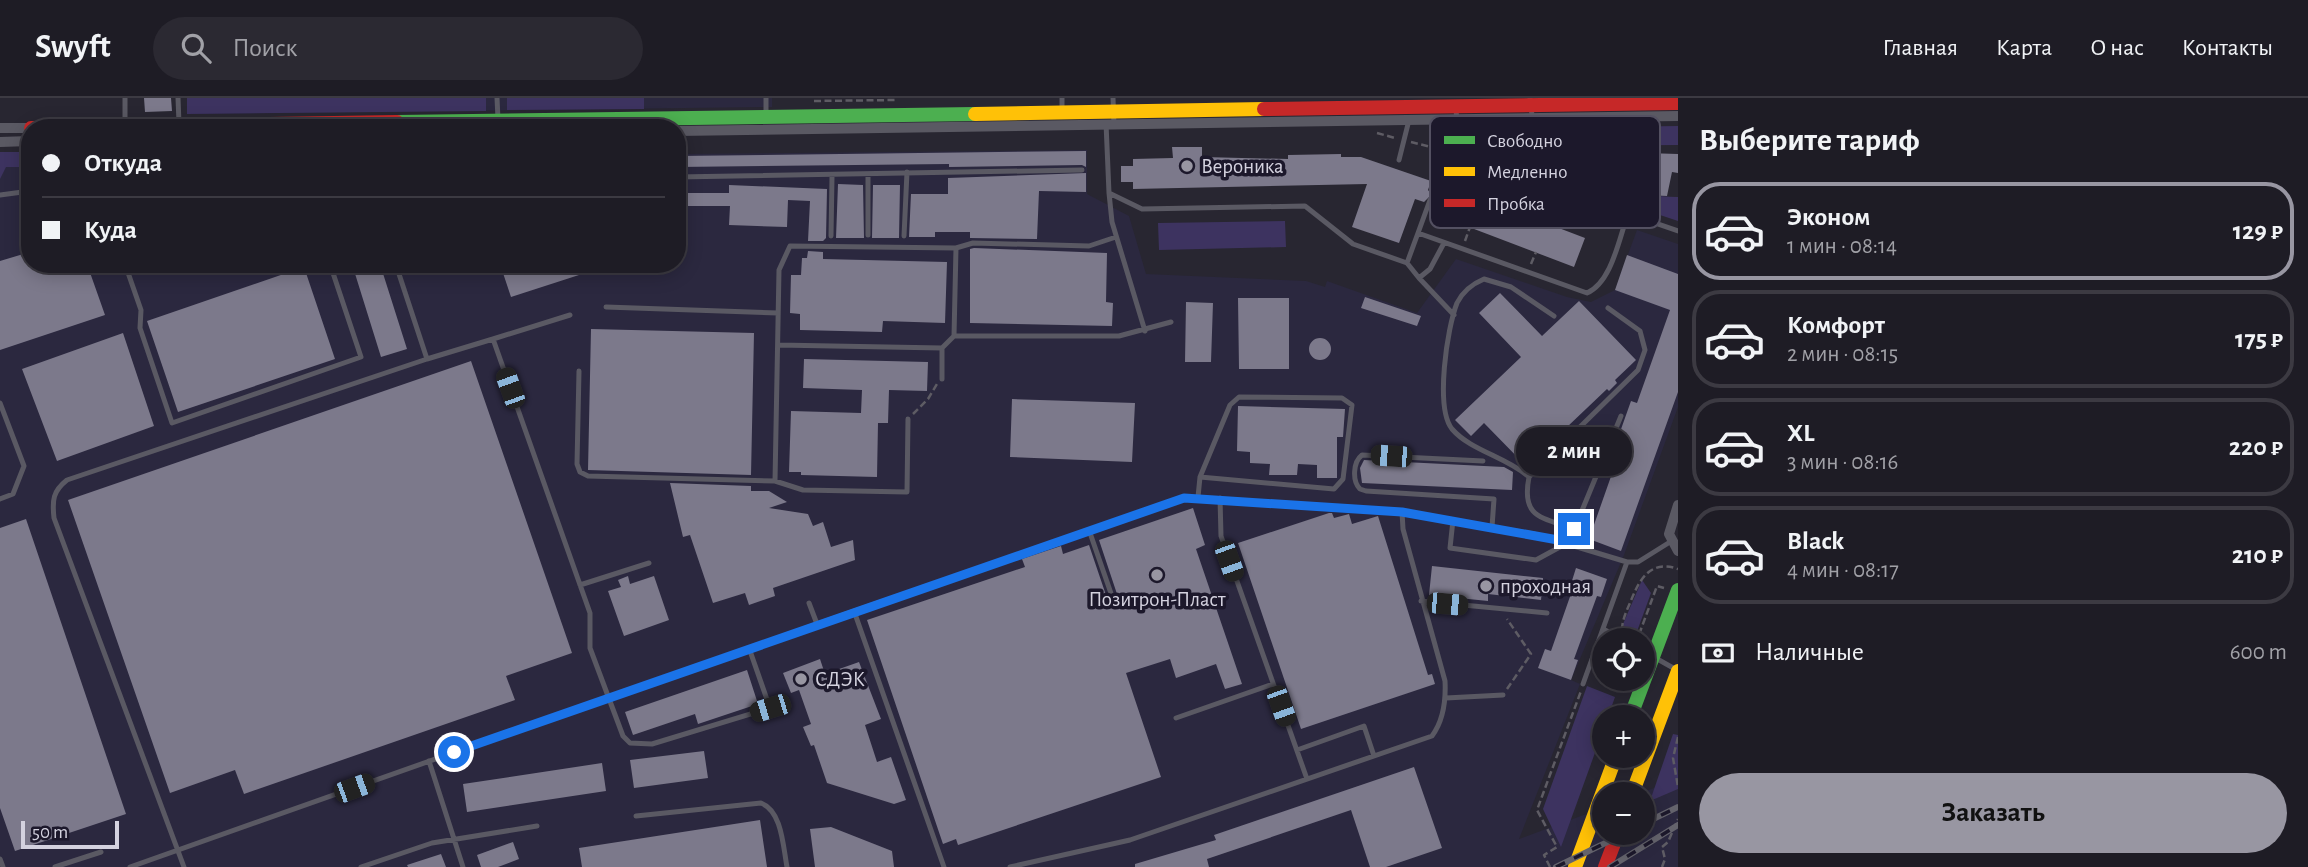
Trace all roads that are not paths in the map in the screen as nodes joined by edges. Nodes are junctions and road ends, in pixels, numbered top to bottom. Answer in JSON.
{"nodes":[{"id":1,"x":125,"y":98,"type":"edge"},
{"id":2,"x":178,"y":98,"type":"edge"},
{"id":3,"x":497,"y":98,"type":"edge"},
{"id":4,"x":766,"y":98,"type":"edge"},
{"id":5,"x":1678,"y":103,"type":"edge"},
{"id":6,"x":1530,"y":107,"type":"edge"},
{"id":7,"x":1561,"y":107,"type":"edge"},
{"id":8,"x":1370,"y":109,"type":"edge"},
{"id":9,"x":1240,"y":110,"type":"edge"},
{"id":10,"x":1448,"y":110,"type":"edge"},
{"id":11,"x":1062,"y":112,"type":"edge"},
{"id":12,"x":1110,"y":114,"type":"edge"},
{"id":13,"x":1678,"y":116,"type":"edge"},
{"id":14,"x":125,"y":119,"type":"edge"},
{"id":15,"x":179,"y":119,"type":"edge"},
{"id":16,"x":498,"y":119,"type":"edge"},
{"id":17,"x":1409,"y":120,"type":"junction"},
{"id":18,"x":686,"y":123,"type":"edge"},
{"id":19,"x":766,"y":123,"type":"junction"},
{"id":20,"x":0,"y":128,"type":"edge"},
{"id":21,"x":21,"y":128,"type":"edge"},
{"id":22,"x":686,"y":130,"type":"edge"},
{"id":23,"x":21,"y":141,"type":"edge"},
{"id":24,"x":0,"y":142,"type":"edge"},
{"id":25,"x":1399,"y":160,"type":"dead end"},
{"id":26,"x":1082,"y":170,"type":"dead end"},
{"id":27,"x":907,"y":172,"type":"junction"},
{"id":28,"x":868,"y":175,"type":"junction"},
{"id":29,"x":686,"y":177,"type":"edge"},
{"id":30,"x":832,"y":177,"type":"junction"},
{"id":31,"x":21,"y":192,"type":"edge"},
{"id":32,"x":1109,"y":193,"type":"junction"},
{"id":33,"x":0,"y":195,"type":"edge"},
{"id":34,"x":1430,"y":200,"type":"dead end"},
{"id":35,"x":1660,"y":226,"type":"edge"},
{"id":36,"x":1623,"y":228,"type":"edge"},
{"id":37,"x":1678,"y":232,"type":"edge"},
{"id":38,"x":1418,"y":233,"type":"junction"},
{"id":39,"x":869,"y":235,"type":"dead end"},
{"id":40,"x":831,"y":236,"type":"dead end"},
{"id":41,"x":904,"y":236,"type":"dead end"},
{"id":42,"x":1116,"y":237,"type":"junction"},
{"id":43,"x":1444,"y":243,"type":"junction"},
{"id":44,"x":956,"y":248,"type":"junction"},
{"id":45,"x":1407,"y":263,"type":"junction"},
{"id":46,"x":128,"y":273,"type":"edge"},
{"id":47,"x":333,"y":273,"type":"edge"},
{"id":48,"x":399,"y":274,"type":"dead end"},
{"id":49,"x":1419,"y":278,"type":"junction"},
{"id":50,"x":606,"y":307,"type":"dead end"},
{"id":51,"x":1608,"y":309,"type":"dead end"},
{"id":52,"x":778,"y":313,"type":"junction"},
{"id":53,"x":1454,"y":315,"type":"junction"},
{"id":54,"x":569,"y":316,"type":"dead end"},
{"id":55,"x":1554,"y":316,"type":"dead end"},
{"id":56,"x":1171,"y":322,"type":"dead end"},
{"id":57,"x":1144,"y":331,"type":"junction"},
{"id":58,"x":954,"y":336,"type":"junction"},
{"id":59,"x":493,"y":339,"type":"junction"},
{"id":60,"x":778,"y":345,"type":"junction"},
{"id":61,"x":942,"y":348,"type":"junction"},
{"id":62,"x":427,"y":359,"type":"junction"},
{"id":63,"x":579,"y":371,"type":"dead end"},
{"id":64,"x":942,"y":379,"type":"road end"},
{"id":65,"x":0,"y":403,"type":"edge"},
{"id":66,"x":1621,"y":416,"type":"dead end"},
{"id":67,"x":908,"y":419,"type":"road end"},
{"id":68,"x":1483,"y":461,"type":"dead end"},
{"id":69,"x":1200,"y":477,"type":"junction"},
{"id":70,"x":1529,"y":477,"type":"junction"},
{"id":71,"x":775,"y":481,"type":"junction"},
{"id":72,"x":1198,"y":497,"type":"junction"},
{"id":73,"x":1220,"y":498,"type":"junction"},
{"id":74,"x":0,"y":499,"type":"edge"},
{"id":75,"x":1678,"y":505,"type":"edge"},
{"id":76,"x":1402,"y":512,"type":"junction"},
{"id":77,"x":1453,"y":520,"type":"junction"},
{"id":78,"x":1492,"y":527,"type":"junction"},
{"id":79,"x":1574,"y":529,"type":"junction"},
{"id":80,"x":1089,"y":530,"type":"junction"},
{"id":81,"x":1569,"y":542,"type":"junction"},
{"id":82,"x":1670,"y":542,"type":"junction"},
{"id":83,"x":1678,"y":551,"type":"edge"},
{"id":84,"x":1626,"y":562,"type":"junction"},
{"id":85,"x":649,"y":563,"type":"dead end"},
{"id":86,"x":580,"y":585,"type":"junction"},
{"id":87,"x":1671,"y":589,"type":"edge"},
{"id":88,"x":1421,"y":601,"type":"junction"},
{"id":89,"x":1114,"y":602,"type":"dead end"},
{"id":90,"x":809,"y":603,"type":"dead end"},
{"id":91,"x":854,"y":611,"type":"junction"},
{"id":92,"x":1548,"y":613,"type":"dead end"},
{"id":93,"x":817,"y":624,"type":"junction"},
{"id":94,"x":1602,"y":628,"type":"edge"},
{"id":95,"x":749,"y":648,"type":"junction"},
{"id":96,"x":1592,"y":658,"type":"edge"},
{"id":97,"x":1655,"y":658,"type":"edge"},
{"id":98,"x":1678,"y":671,"type":"edge"},
{"id":99,"x":1273,"y":684,"type":"junction"},
{"id":100,"x":1583,"y":684,"type":"road end"},
{"id":101,"x":1503,"y":695,"type":"road end"},
{"id":102,"x":608,"y":697,"type":"junction"},
{"id":103,"x":1446,"y":698,"type":"junction"},
{"id":104,"x":1634,"y":705,"type":"edge"},
{"id":105,"x":1176,"y":718,"type":"dead end"},
{"id":106,"x":1297,"y":750,"type":"junction"},
{"id":107,"x":1374,"y":756,"type":"junction"},
{"id":108,"x":429,"y":761,"type":"junction"},
{"id":109,"x":1612,"y":768,"type":"edge"},
{"id":110,"x":1307,"y":779,"type":"junction"},
{"id":111,"x":1636,"y":782,"type":"edge"},
{"id":112,"x":636,"y":816,"type":"dead end"},
{"id":113,"x":537,"y":826,"type":"dead end"},
{"id":114,"x":454,"y":839,"type":"junction"},
{"id":115,"x":1613,"y":845,"type":"edge"},
{"id":116,"x":178,"y":850,"type":"junction"},
{"id":117,"x":101,"y":852,"type":"dead end"},
{"id":118,"x":0,"y":859,"type":"edge"},
{"id":119,"x":3,"y":867,"type":"edge"},
{"id":120,"x":55,"y":867,"type":"edge"},
{"id":121,"x":130,"y":867,"type":"edge"},
{"id":122,"x":184,"y":867,"type":"edge"},
{"id":123,"x":361,"y":867,"type":"edge"},
{"id":124,"x":463,"y":867,"type":"edge"},
{"id":125,"x":788,"y":867,"type":"edge"},
{"id":126,"x":944,"y":867,"type":"edge"},
{"id":127,"x":1010,"y":867,"type":"edge"},
{"id":128,"x":1575,"y":867,"type":"edge"},
{"id":129,"x":1605,"y":867,"type":"edge"}],
"edges":[{"from":1,"to":14,"type":"lane"},
{"from":2,"to":15,"type":"lane"},
{"from":3,"to":16,"type":"lane"},
{"from":4,"to":19,"type":"lane"},
{"from":5,"to":7,"type":"street"},
{"from":6,"to":7,"type":"street"},
{"from":6,"to":10,"type":"street"},
{"from":7,"to":13,"type":"street"},
{"from":8,"to":9,"type":"street"},
{"from":8,"to":10,"type":"street"},
{"from":8,"to":17,"type":"street"},
{"from":9,"to":12,"type":"street"},
{"from":10,"to":17,"type":"street"},
{"from":11,"to":12,"type":"street"},
{"from":11,"to":19,"type":"street"},
{"from":12,"to":32,"type":"lane"},
{"from":17,"to":25,"type":"lane"},
{"from":18,"to":19,"type":"street"},
{"from":19,"to":22,"type":"street"},
{"from":20,"to":21,"type":"street"},
{"from":23,"to":24,"type":"street"},
{"from":26,"to":27,"type":"lane"},
{"from":27,"to":28,"type":"lane"},
{"from":27,"to":41,"type":"lane"},
{"from":28,"to":30,"type":"lane"},
{"from":28,"to":39,"type":"lane"},
{"from":29,"to":30,"type":"lane"},
{"from":30,"to":40,"type":"lane"},
{"from":31,"to":33,"type":"lane"},
{"from":32,"to":42,"type":"lane"},
{"from":32,"to":45,"type":"lane"},
{"from":34,"to":38,"type":"lane"},
{"from":35,"to":37,"type":"lane"},
{"from":36,"to":43,"type":"lane"},
{"from":38,"to":43,"type":"lane"},
{"from":38,"to":45,"type":"lane"},
{"from":42,"to":44,"type":"lane"},
{"from":42,"to":57,"type":"lane"},
{"from":43,"to":49,"type":"lane"},
{"from":44,"to":52,"type":"lane"},
{"from":44,"to":58,"type":"lane"},
{"from":45,"to":49,"type":"lane"},
{"from":46,"to":47,"type":"lane"},
{"from":48,"to":62,"type":"lane"},
{"from":49,"to":53,"type":"lane"},
{"from":50,"to":52,"type":"lane"},
{"from":51,"to":70,"type":"lane"},
{"from":52,"to":60,"type":"lane"},
{"from":53,"to":55,"type":"lane"},
{"from":53,"to":70,"type":"lane"},
{"from":54,"to":59,"type":"lane"},
{"from":56,"to":57,"type":"lane"},
{"from":57,"to":58,"type":"lane"},
{"from":58,"to":61,"type":"lane"},
{"from":59,"to":62,"type":"lane"},
{"from":59,"to":86,"type":"lane"},
{"from":60,"to":61,"type":"lane"},
{"from":60,"to":71,"type":"lane"},
{"from":61,"to":64,"type":"lane"},
{"from":62,"to":116,"type":"lane"},
{"from":63,"to":71,"type":"lane"},
{"from":65,"to":74,"type":"lane"},
{"from":66,"to":79,"type":"lane"},
{"from":67,"to":71,"type":"lane"},
{"from":68,"to":78,"type":"lane"},
{"from":69,"to":69,"type":"lane"},
{"from":69,"to":72,"type":"lane"},
{"from":70,"to":79,"type":"lane"},
{"from":72,"to":73,"type":"lane"},
{"from":72,"to":80,"type":"lane"},
{"from":73,"to":76,"type":"lane"},
{"from":73,"to":99,"type":"lane"},
{"from":75,"to":82,"type":"street"},
{"from":76,"to":77,"type":"lane"},
{"from":76,"to":88,"type":"lane"},
{"from":77,"to":78,"type":"lane"},
{"from":77,"to":81,"type":"lane"},
{"from":78,"to":81,"type":"lane"},
{"from":79,"to":81,"type":"lane"},
{"from":80,"to":89,"type":"lane"},
{"from":80,"to":91,"type":"lane"},
{"from":81,"to":84,"type":"lane"},
{"from":82,"to":83,"type":"street"},
{"from":82,"to":84,"type":"lane"},
{"from":84,"to":94,"type":"lane"},
{"from":85,"to":86,"type":"lane"},
{"from":86,"to":102,"type":"lane"},
{"from":87,"to":104,"type":"street"},
{"from":88,"to":92,"type":"lane"},
{"from":88,"to":103,"type":"lane"},
{"from":90,"to":93,"type":"lane"},
{"from":91,"to":93,"type":"lane"},
{"from":91,"to":126,"type":"lane"},
{"from":93,"to":95,"type":"lane"},
{"from":95,"to":102,"type":"lane"},
{"from":95,"to":102,"type":"lane"},
{"from":96,"to":100,"type":"lane"},
{"from":97,"to":98,"type":"lane"},
{"from":98,"to":111,"type":"street"},
{"from":99,"to":105,"type":"lane"},
{"from":99,"to":106,"type":"lane"},
{"from":101,"to":103,"type":"lane"},
{"from":102,"to":108,"type":"lane"},
{"from":103,"to":107,"type":"lane"},
{"from":106,"to":107,"type":"lane"},
{"from":106,"to":110,"type":"lane"},
{"from":107,"to":110,"type":"lane"},
{"from":108,"to":114,"type":"lane"},
{"from":108,"to":116,"type":"lane"},
{"from":109,"to":128,"type":"street"},
{"from":110,"to":127,"type":"lane"},
{"from":112,"to":125,"type":"lane"},
{"from":113,"to":114,"type":"lane"},
{"from":114,"to":123,"type":"lane"},
{"from":114,"to":124,"type":"lane"},
{"from":115,"to":129,"type":"street"},
{"from":116,"to":121,"type":"lane"},
{"from":116,"to":122,"type":"lane"},
{"from":117,"to":120,"type":"lane"},
{"from":118,"to":119,"type":"lane"}]}
